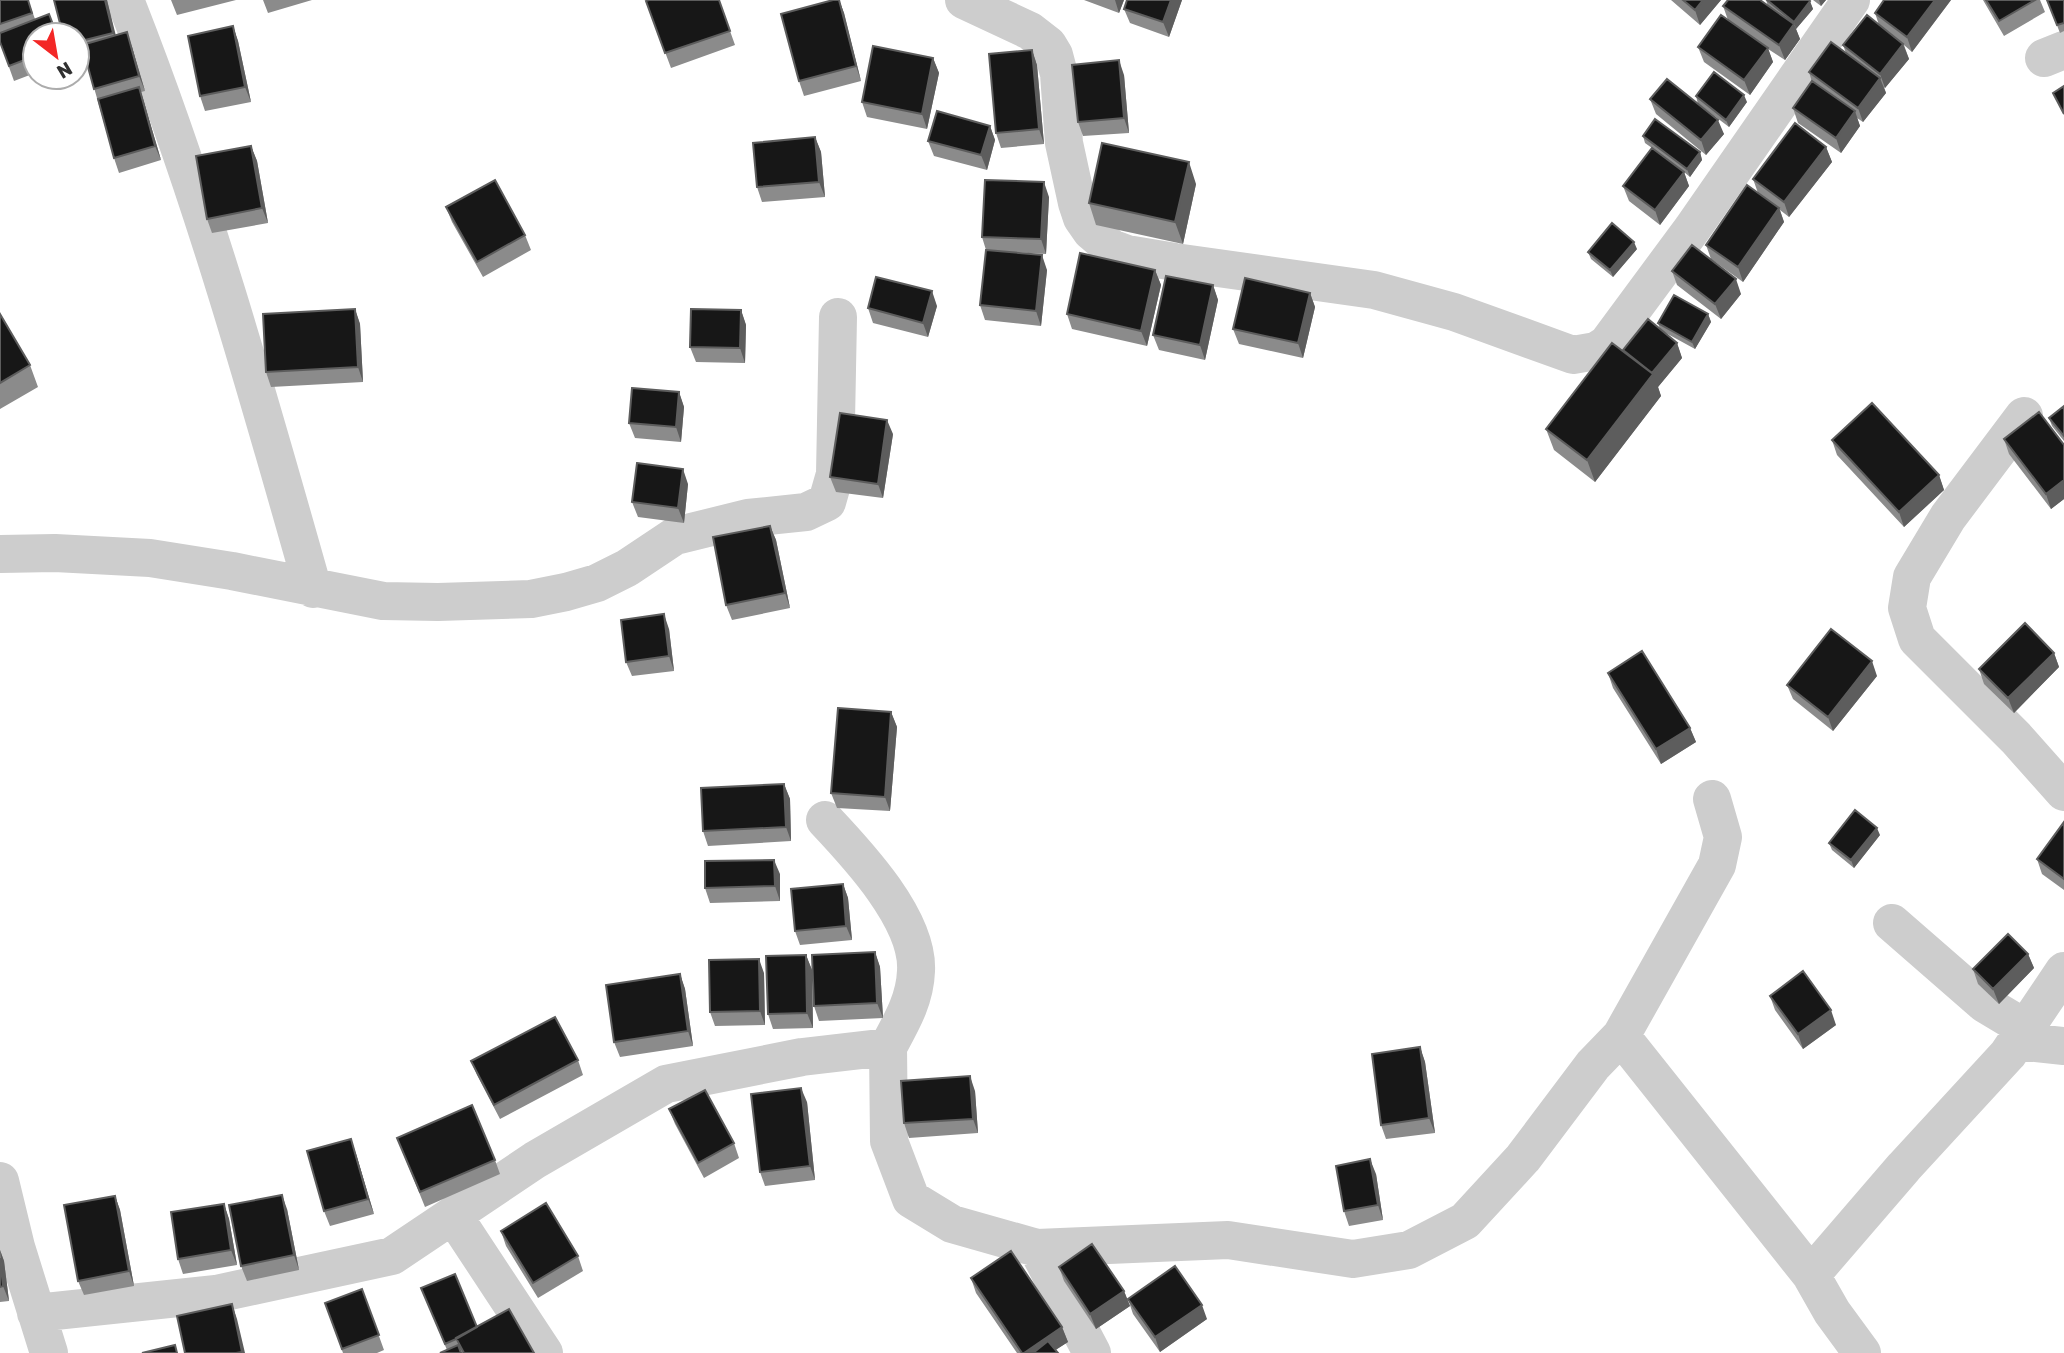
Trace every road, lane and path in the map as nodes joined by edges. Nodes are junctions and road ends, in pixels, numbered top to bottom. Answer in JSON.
{"nodes":[{"id":1,"x":125,"y":0,"type":"edge"},
{"id":2,"x":964,"y":0,"type":"edge"},
{"id":3,"x":1851,"y":0,"type":"edge"},
{"id":4,"x":838,"y":317,"type":"dead end"},
{"id":5,"x":2024,"y":416,"type":"dead end"},
{"id":6,"x":0,"y":554,"type":"edge"},
{"id":7,"x":313,"y":589,"type":"junction"},
{"id":8,"x":2064,"y":792,"type":"edge"},
{"id":9,"x":1712,"y":799,"type":"dead end"},
{"id":10,"x":825,"y":820,"type":"dead end"},
{"id":11,"x":1892,"y":923,"type":"dead end"},
{"id":12,"x":2064,"y":971,"type":"edge"},
{"id":13,"x":2020,"y":1035,"type":"junction"},
{"id":14,"x":1621,"y":1036,"type":"junction"},
{"id":15,"x":2064,"y":1046,"type":"edge"},
{"id":16,"x":888,"y":1047,"type":"junction"},
{"id":17,"x":0,"y":1181,"type":"edge"},
{"id":18,"x":453,"y":1215,"type":"junction"},
{"id":19,"x":1037,"y":1248,"type":"junction"},
{"id":20,"x":1811,"y":1275,"type":"junction"},
{"id":21,"x":36,"y":1313,"type":"junction"},
{"id":22,"x":49,"y":1353,"type":"edge"},
{"id":23,"x":544,"y":1353,"type":"edge"},
{"id":24,"x":1092,"y":1353,"type":"edge"},
{"id":25,"x":1862,"y":1353,"type":"edge"}],
"edges":[{"from":1,"to":7,"type":"street"},
{"from":2,"to":3,"type":"street"},
{"from":4,"to":7,"type":"street"},
{"from":5,"to":8,"type":"street"},
{"from":6,"to":7,"type":"street"},
{"from":9,"to":14,"type":"street"},
{"from":10,"to":16,"type":"street"},
{"from":11,"to":13,"type":"street"},
{"from":12,"to":13,"type":"street"},
{"from":13,"to":15,"type":"street"},
{"from":13,"to":20,"type":"street"},
{"from":14,"to":19,"type":"street"},
{"from":14,"to":20,"type":"street"},
{"from":16,"to":18,"type":"street"},
{"from":16,"to":19,"type":"street"},
{"from":17,"to":21,"type":"street"},
{"from":18,"to":21,"type":"street"},
{"from":18,"to":23,"type":"street"},
{"from":19,"to":24,"type":"street"},
{"from":20,"to":25,"type":"street"},
{"from":21,"to":22,"type":"street"}]}
